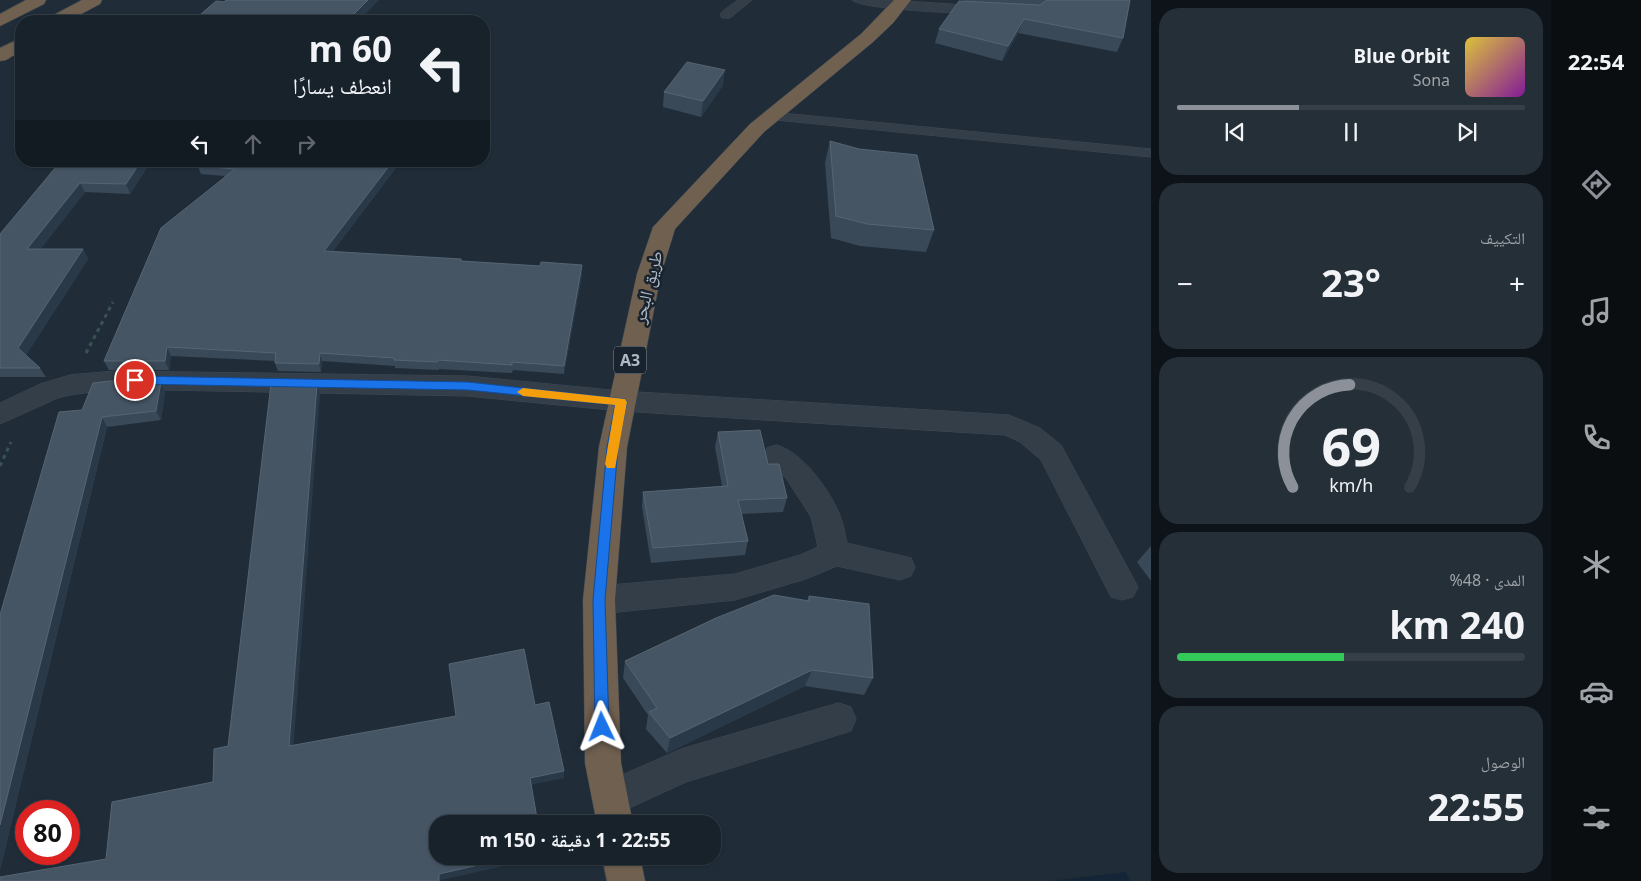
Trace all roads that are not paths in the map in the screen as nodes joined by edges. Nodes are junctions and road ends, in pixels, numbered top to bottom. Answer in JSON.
{"nodes":[{"id":1,"x":38,"y":0,"type":"edge"},
{"id":2,"x":94,"y":0,"type":"edge"},
{"id":3,"x":746,"y":0,"type":"edge"},
{"id":4,"x":858,"y":0,"type":"edge"},
{"id":5,"x":901,"y":3,"type":"edge"},
{"id":6,"x":996,"y":11,"type":"edge"},
{"id":7,"x":67,"y":15,"type":"edge"},
{"id":8,"x":726,"y":15,"type":"dead end"},
{"id":9,"x":0,"y":22,"type":"edge"},
{"id":10,"x":15,"y":47,"type":"edge"},
{"id":11,"x":0,"y":56,"type":"edge"},
{"id":12,"x":771,"y":116,"type":"junction"},
{"id":13,"x":1151,"y":153,"type":"edge"},
{"id":14,"x":621,"y":402,"type":"junction"},
{"id":15,"x":0,"y":414,"type":"edge"},
{"id":16,"x":777,"y":456,"type":"dead end"},
{"id":17,"x":835,"y":553,"type":"junction"},
{"id":18,"x":900,"y":567,"type":"dead end"},
{"id":19,"x":1122,"y":587,"type":"dead end"},
{"id":20,"x":599,"y":600,"type":"junction"},
{"id":21,"x":840,"y":719,"type":"dead end"},
{"id":22,"x":612,"y":811,"type":"edge"},
{"id":23,"x":623,"y":865,"type":"edge"},
{"id":24,"x":626,"y":881,"type":"edge"}],
"edges":[{"from":1,"to":9,"type":"highway"},
{"from":2,"to":7,"type":"highway"},
{"from":3,"to":8,"type":"lane"},
{"from":4,"to":5,"type":"lane"},
{"from":5,"to":6,"type":"lane"},
{"from":5,"to":12,"type":"highway","name":"طريق البحر","number":"A3"},
{"from":10,"to":11,"type":"highway"},
{"from":12,"to":13,"type":"lane"},
{"from":12,"to":14,"type":"highway","name":"طريق البحر","number":"A3"},
{"from":14,"to":15,"type":"street"},
{"from":14,"to":19,"type":"street"},
{"from":14,"to":20,"type":"highway","name":"طريق البحر","number":"A3"},
{"from":16,"to":17,"type":"street"},
{"from":17,"to":18,"type":"street"},
{"from":17,"to":20,"type":"street"},
{"from":20,"to":22,"type":"highway","name":"طريق البحر","number":"A3"},
{"from":21,"to":22,"type":"street"},
{"from":23,"to":24,"type":"highway"}]}
